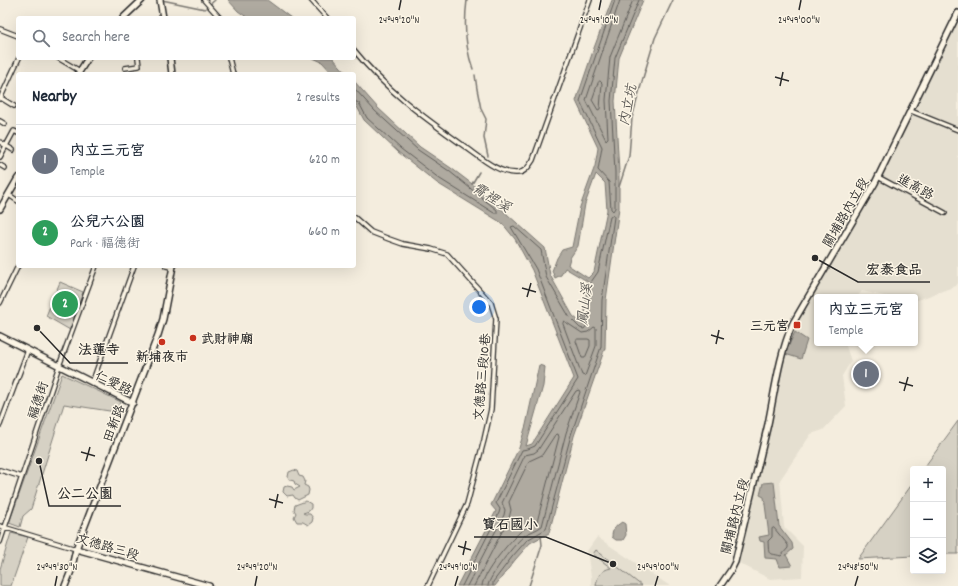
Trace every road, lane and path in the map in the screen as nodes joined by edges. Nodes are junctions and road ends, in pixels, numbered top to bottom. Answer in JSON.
{"nodes":[{"id":1,"x":142,"y":0,"type":"edge"},
{"id":2,"x":160,"y":0,"type":"edge"},
{"id":3,"x":204,"y":0,"type":"edge"},
{"id":4,"x":312,"y":0,"type":"edge"},
{"id":5,"x":590,"y":0,"type":"edge"},
{"id":6,"x":958,"y":13,"type":"edge"},
{"id":7,"x":125,"y":16,"type":"edge"},
{"id":8,"x":164,"y":16,"type":"edge"},
{"id":9,"x":218,"y":16,"type":"edge"},
{"id":10,"x":326,"y":16,"type":"edge"},
{"id":11,"x":0,"y":28,"type":"edge"},
{"id":12,"x":16,"y":35,"type":"edge"},
{"id":13,"x":356,"y":52,"type":"edge"},
{"id":14,"x":18,"y":60,"type":"edge"},
{"id":15,"x":61,"y":60,"type":"edge"},
{"id":16,"x":87,"y":60,"type":"edge"},
{"id":17,"x":138,"y":60,"type":"edge"},
{"id":18,"x":170,"y":60,"type":"edge"},
{"id":19,"x":230,"y":60,"type":"edge"},
{"id":20,"x":125,"y":68,"type":"dead end"},
{"id":21,"x":78,"y":72,"type":"edge"},
{"id":22,"x":80,"y":72,"type":"edge"},
{"id":23,"x":172,"y":72,"type":"edge"},
{"id":24,"x":232,"y":72,"type":"edge"},
{"id":25,"x":0,"y":85,"type":"edge"},
{"id":26,"x":5,"y":88,"type":"junction"},
{"id":27,"x":0,"y":98,"type":"edge"},
{"id":28,"x":14,"y":106,"type":"dead end"},
{"id":29,"x":911,"y":111,"type":"junction"},
{"id":30,"x":0,"y":121,"type":"edge"},
{"id":31,"x":5,"y":124,"type":"dead end"},
{"id":32,"x":958,"y":130,"type":"edge"},
{"id":33,"x":16,"y":132,"type":"edge"},
{"id":34,"x":0,"y":142,"type":"edge"},
{"id":35,"x":6,"y":146,"type":"junction"},
{"id":36,"x":13,"y":150,"type":"dead end"},
{"id":37,"x":0,"y":157,"type":"edge"},
{"id":38,"x":0,"y":165,"type":"edge"},
{"id":39,"x":5,"y":168,"type":"dead end"},
{"id":40,"x":878,"y":177,"type":"junction"},
{"id":41,"x":16,"y":182,"type":"edge"},
{"id":42,"x":9,"y":195,"type":"junction"},
{"id":43,"x":16,"y":200,"type":"edge"},
{"id":44,"x":0,"y":209,"type":"edge"},
{"id":45,"x":945,"y":213,"type":"dead end"},
{"id":46,"x":356,"y":219,"type":"edge"},
{"id":47,"x":17,"y":268,"type":"edge"},
{"id":48,"x":95,"y":268,"type":"edge"},
{"id":49,"x":133,"y":268,"type":"edge"},
{"id":50,"x":173,"y":268,"type":"edge"},
{"id":51,"x":0,"y":302,"type":"edge"},
{"id":52,"x":0,"y":336,"type":"edge"},
{"id":53,"x":28,"y":350,"type":"junction"},
{"id":54,"x":59,"y":366,"type":"junction"},
{"id":55,"x":92,"y":383,"type":"junction"},
{"id":56,"x":133,"y":403,"type":"junction"},
{"id":57,"x":0,"y":425,"type":"edge"},
{"id":58,"x":0,"y":470,"type":"edge"},
{"id":59,"x":22,"y":477,"type":"junction"},
{"id":60,"x":0,"y":526,"type":"edge"},
{"id":61,"x":5,"y":528,"type":"junction"},
{"id":62,"x":0,"y":542,"type":"edge"},
{"id":63,"x":76,"y":549,"type":"junction"},
{"id":64,"x":65,"y":586,"type":"edge"},
{"id":65,"x":209,"y":586,"type":"edge"},
{"id":66,"x":428,"y":586,"type":"edge"},
{"id":67,"x":720,"y":586,"type":"edge"}],
"edges":[{"from":1,"to":7,"type":"street"},
{"from":2,"to":8,"type":"street"},
{"from":3,"to":9,"type":"street"},
{"from":4,"to":10,"type":"street"},
{"from":5,"to":13,"type":"street"},
{"from":6,"to":29,"type":"street","name":"關埔路內立段"},
{"from":11,"to":12,"type":"street"},
{"from":14,"to":26,"type":"street"},
{"from":15,"to":21,"type":"street"},
{"from":16,"to":22,"type":"street"},
{"from":17,"to":20,"type":"street"},
{"from":18,"to":23,"type":"street"},
{"from":19,"to":24,"type":"street"},
{"from":25,"to":26,"type":"street"},
{"from":26,"to":27,"type":"street"},
{"from":27,"to":28,"type":"street"},
{"from":29,"to":32,"type":"street"},
{"from":29,"to":40,"type":"street","name":"關埔路內立段"},
{"from":30,"to":31,"type":"street"},
{"from":33,"to":35,"type":"street"},
{"from":34,"to":35,"type":"street"},
{"from":35,"to":36,"type":"street"},
{"from":35,"to":37,"type":"street"},
{"from":38,"to":39,"type":"street"},
{"from":40,"to":45,"type":"street","name":"進高路"},
{"from":40,"to":67,"type":"street","name":"關埔路內立段"},
{"from":41,"to":42,"type":"street"},
{"from":42,"to":43,"type":"street"},
{"from":42,"to":44,"type":"street"},
{"from":46,"to":66,"type":"street","name":"文德路三段10巷"},
{"from":47,"to":51,"type":"street"},
{"from":48,"to":54,"type":"street","name":"福德街"},
{"from":49,"to":55,"type":"street"},
{"from":50,"to":56,"type":"street","name":"田新路"},
{"from":52,"to":53,"type":"street","name":"仁愛路"},
{"from":53,"to":54,"type":"street","name":"仁愛路"},
{"from":53,"to":57,"type":"street"},
{"from":54,"to":55,"type":"street","name":"仁愛路"},
{"from":54,"to":59,"type":"street","name":"福德街"},
{"from":55,"to":56,"type":"street","name":"仁愛路"},
{"from":56,"to":63,"type":"street","name":"田新路"},
{"from":58,"to":59,"type":"street"},
{"from":59,"to":61,"type":"street","name":"福德街"},
{"from":60,"to":61,"type":"street","name":"文德路三段"},
{"from":61,"to":62,"type":"street","name":"福德街"},
{"from":61,"to":63,"type":"street","name":"文德路三段"},
{"from":63,"to":64,"type":"street","name":"田新路"},
{"from":63,"to":65,"type":"street","name":"文德路三段"}]}
